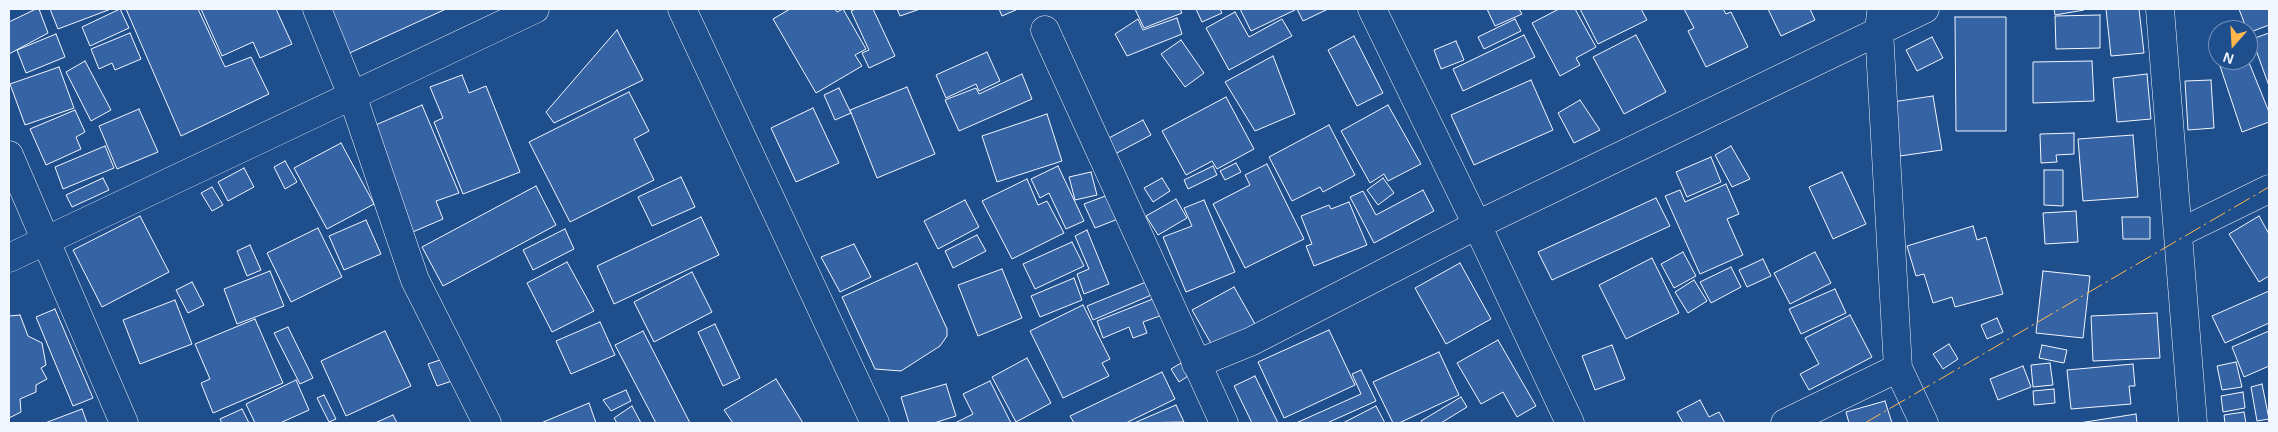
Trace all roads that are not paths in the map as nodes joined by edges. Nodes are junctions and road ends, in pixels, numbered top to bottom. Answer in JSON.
{"nodes":[{"id":1,"x":317,"y":9,"type":"edge"},
{"id":2,"x":536,"y":9,"type":"edge"},
{"id":3,"x":682,"y":9,"type":"edge"},
{"id":4,"x":1372,"y":9,"type":"edge"},
{"id":5,"x":1925,"y":9,"type":"edge"},
{"id":6,"x":2160,"y":9,"type":"edge"},
{"id":7,"x":1880,"y":20,"type":"edge"},
{"id":8,"x":1044,"y":30,"type":"dead end"},
{"id":9,"x":352,"y":95,"type":"junction"},
{"id":10,"x":9,"y":155,"type":"edge"},
{"id":11,"x":2269,"y":189,"type":"edge"},
{"id":12,"x":1477,"y":224,"type":"junction"},
{"id":13,"x":2179,"y":233,"type":"junction"},
{"id":14,"x":45,"y":240,"type":"junction"},
{"id":15,"x":9,"y":258,"type":"edge"},
{"id":16,"x":1196,"y":364,"type":"junction"},
{"id":17,"x":1898,"y":368,"type":"junction"},
{"id":18,"x":124,"y":423,"type":"edge"},
{"id":19,"x":487,"y":423,"type":"edge"},
{"id":20,"x":875,"y":423,"type":"edge"},
{"id":21,"x":1224,"y":423,"type":"edge"},
{"id":22,"x":1570,"y":423,"type":"edge"},
{"id":23,"x":1784,"y":423,"type":"edge"},
{"id":24,"x":1924,"y":423,"type":"edge"},
{"id":25,"x":2193,"y":423,"type":"edge"}],
"edges":[{"from":1,"to":9,"type":"street"},
{"from":2,"to":9,"type":"street"},
{"from":3,"to":20,"type":"street"},
{"from":4,"to":12,"type":"street"},
{"from":5,"to":7,"type":"street"},
{"from":6,"to":13,"type":"street"},
{"from":7,"to":12,"type":"street"},
{"from":7,"to":17,"type":"street"},
{"from":8,"to":16,"type":"street"},
{"from":9,"to":14,"type":"street"},
{"from":9,"to":19,"type":"street"},
{"from":10,"to":14,"type":"street"},
{"from":11,"to":13,"type":"street"},
{"from":12,"to":16,"type":"street"},
{"from":12,"to":22,"type":"street"},
{"from":13,"to":25,"type":"street"},
{"from":14,"to":15,"type":"street"},
{"from":14,"to":18,"type":"street"},
{"from":16,"to":21,"type":"street"},
{"from":17,"to":23,"type":"street"},
{"from":17,"to":24,"type":"street"}]}
